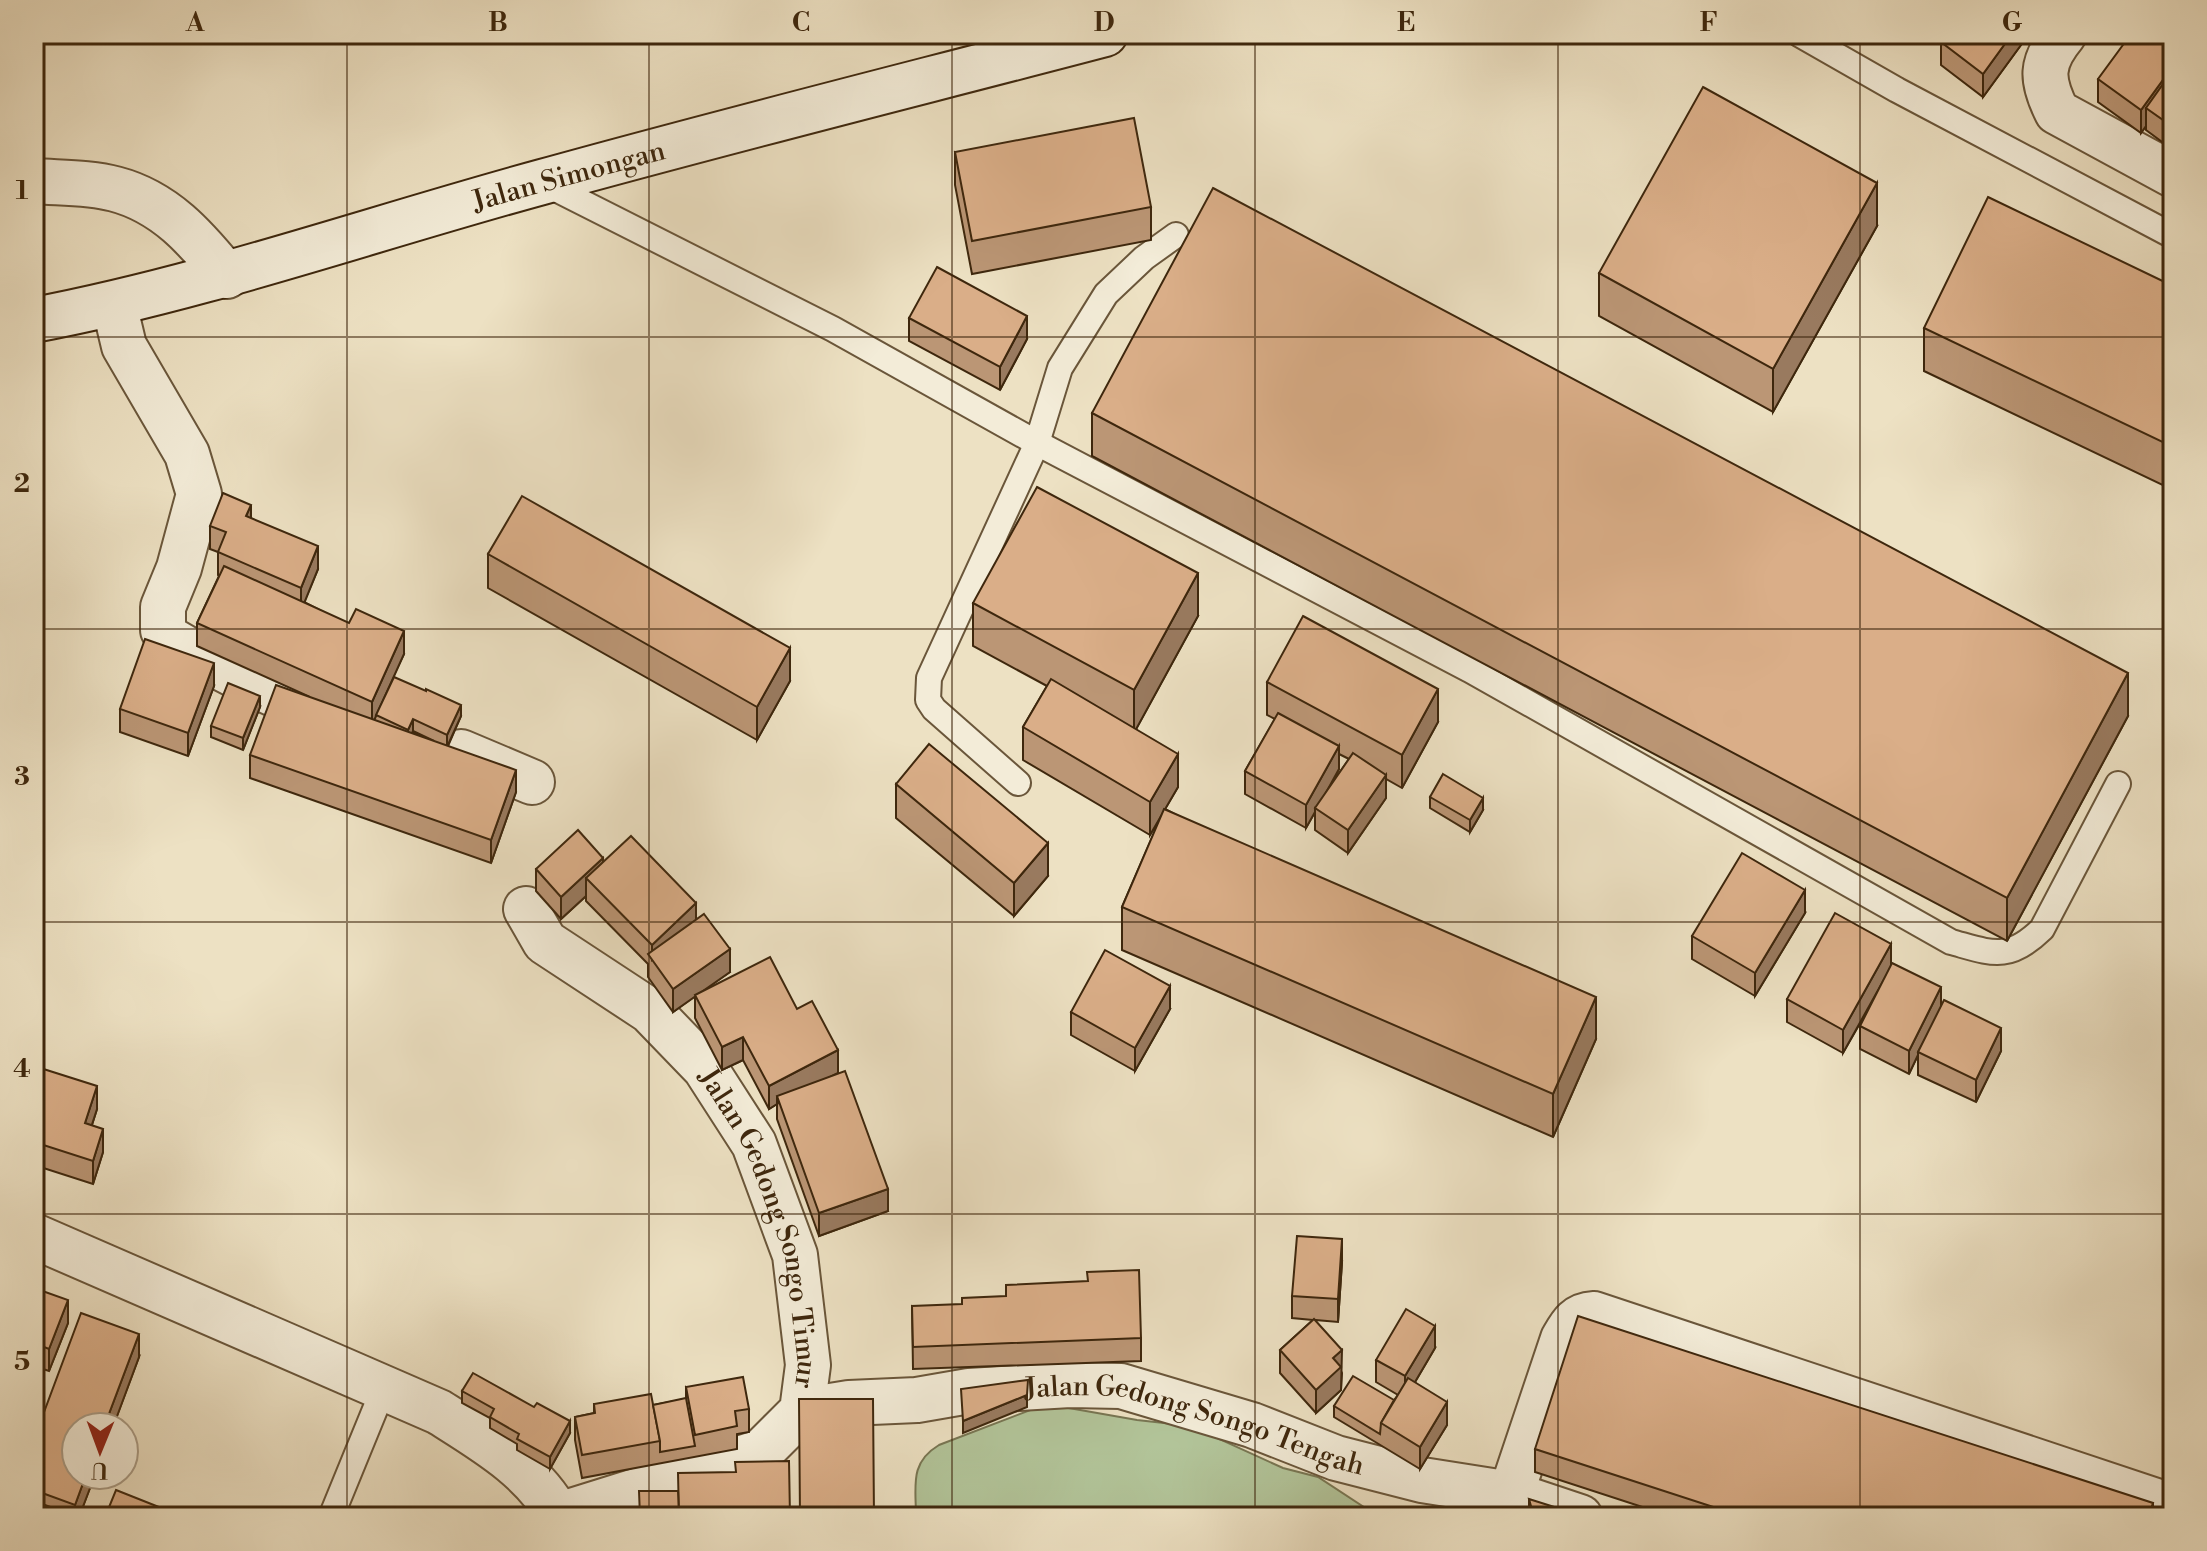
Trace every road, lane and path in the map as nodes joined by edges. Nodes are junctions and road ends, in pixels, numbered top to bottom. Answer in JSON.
{"nodes":[{"id":1,"x":1105,"y":34,"type":"edge"},
{"id":2,"x":1799,"y":34,"type":"edge"},
{"id":3,"x":2064,"y":34,"type":"edge"},
{"id":4,"x":2173,"y":175,"type":"edge"},
{"id":5,"x":34,"y":181,"type":"edge"},
{"id":6,"x":541,"y":182,"type":"junction"},
{"id":7,"x":1176,"y":235,"type":"dead end"},
{"id":8,"x":2173,"y":236,"type":"edge"},
{"id":9,"x":227,"y":276,"type":"junction"},
{"id":10,"x":114,"y":304,"type":"junction"},
{"id":11,"x":34,"y":320,"type":"edge"},
{"id":12,"x":1037,"y":443,"type":"junction"},
{"id":13,"x":365,"y":729,"type":"edge"},
{"id":14,"x":429,"y":746,"type":"edge"},
{"id":15,"x":532,"y":782,"type":"dead end"},
{"id":16,"x":1018,"y":783,"type":"dead end"},
{"id":17,"x":2118,"y":784,"type":"dead end"},
{"id":18,"x":526,"y":909,"type":"dead end"},
{"id":19,"x":34,"y":1236,"type":"edge"},
{"id":20,"x":383,"y":1390,"type":"junction"},
{"id":21,"x":802,"y":1411,"type":"junction"},
{"id":22,"x":1511,"y":1494,"type":"junction"},
{"id":23,"x":1444,"y":1500,"type":"edge"},
{"id":24,"x":2173,"y":1512,"type":"edge"},
{"id":25,"x":559,"y":1516,"type":"edge"},
{"id":26,"x":331,"y":1517,"type":"edge"},
{"id":27,"x":1580,"y":1517,"type":"edge"}],
"edges":[{"from":1,"to":6,"type":"street","name":"Jalan Simongan"},
{"from":2,"to":8,"type":"lane"},
{"from":3,"to":4,"type":"street"},
{"from":5,"to":9,"type":"street"},
{"from":6,"to":9,"type":"street","name":"Jalan Simongan"},
{"from":6,"to":12,"type":"lane"},
{"from":7,"to":12,"type":"lane"},
{"from":9,"to":10,"type":"street","name":"Jalan Simongan"},
{"from":10,"to":11,"type":"street","name":"Jalan Simongan"},
{"from":10,"to":13,"type":"street"},
{"from":12,"to":16,"type":"lane"},
{"from":12,"to":17,"type":"lane"},
{"from":14,"to":15,"type":"street"},
{"from":18,"to":21,"type":"street","name":"Jalan Gedong Songo Timur"},
{"from":19,"to":20,"type":"street","name":"Jalan Gedong Songo Timur"},
{"from":20,"to":25,"type":"street","name":"Jalan Gedong Songo Timur"},
{"from":20,"to":26,"type":"lane"},
{"from":21,"to":23,"type":"street","name":"Jalan Gedong Songo Tengah"},
{"from":21,"to":25,"type":"street","name":"Jalan Gedong Songo Timur"},
{"from":22,"to":23,"type":"street","name":"Jalan Gedong Songo Tengah"},
{"from":22,"to":24,"type":"street"},
{"from":22,"to":27,"type":"street","name":"Jalan Gedong Songo Tengah"}]}
